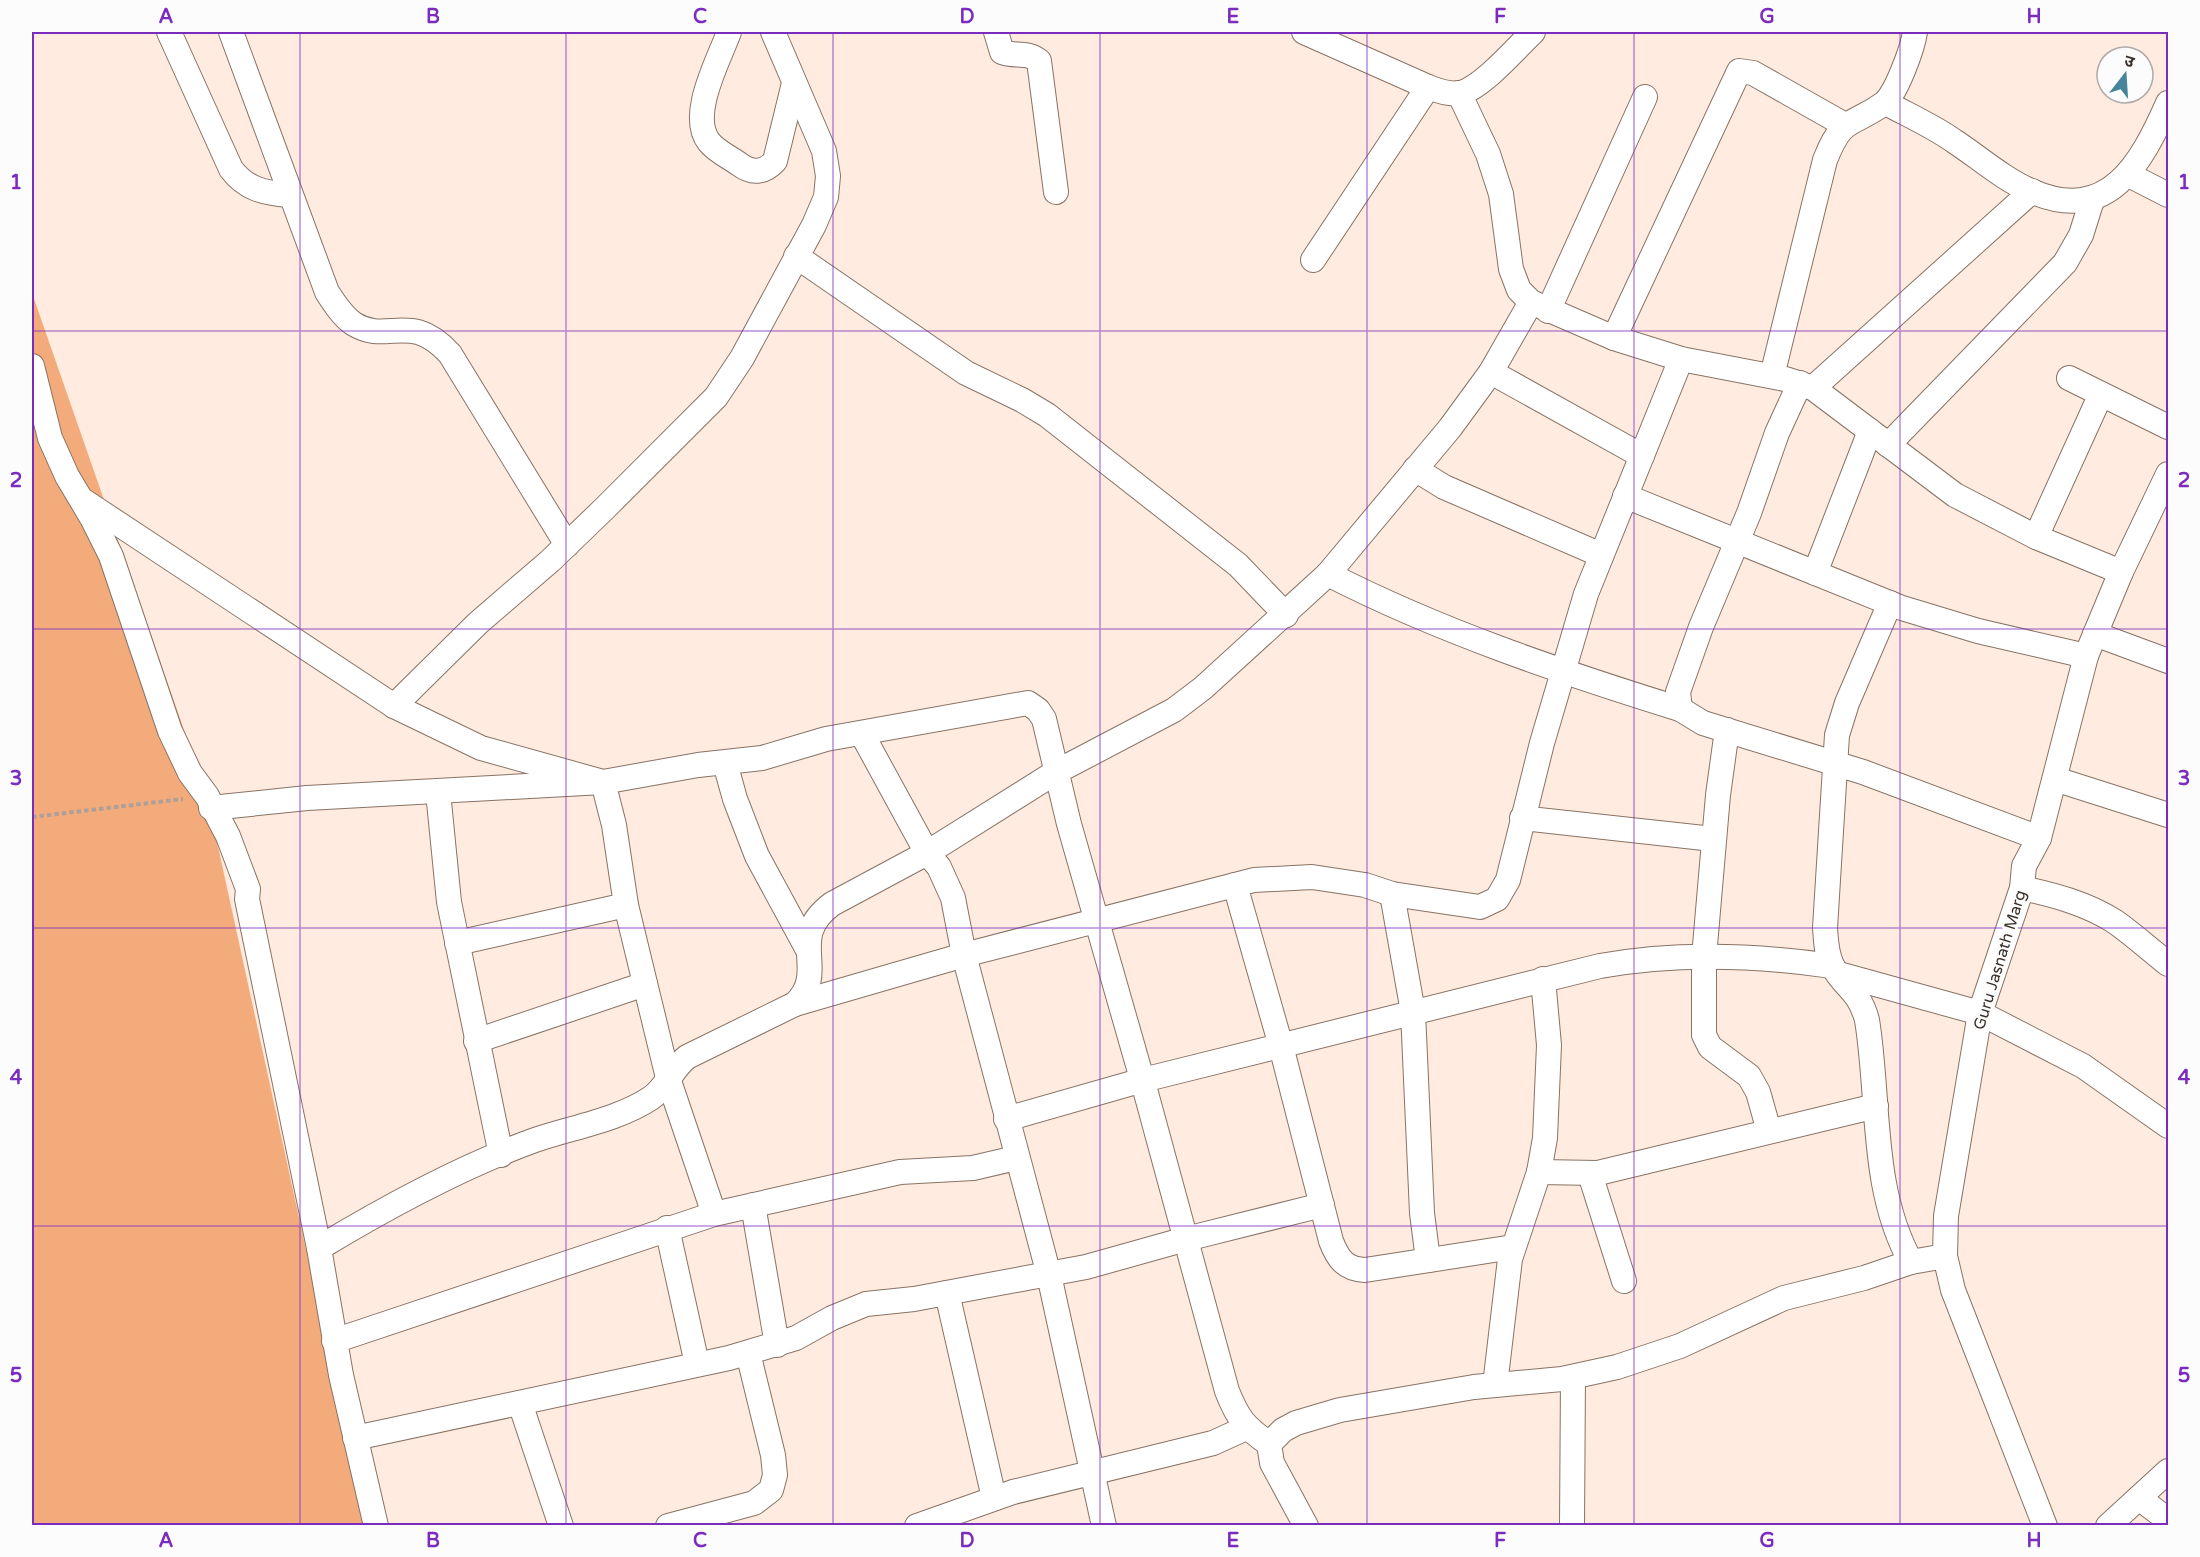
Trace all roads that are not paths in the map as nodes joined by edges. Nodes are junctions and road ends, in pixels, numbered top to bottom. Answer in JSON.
{"nodes":[{"id":1,"x":169,"y":32,"type":"edge"},
{"id":2,"x":231,"y":32,"type":"edge"},
{"id":3,"x":729,"y":32,"type":"edge"},
{"id":4,"x":773,"y":32,"type":"edge"},
{"id":5,"x":996,"y":32,"type":"edge"},
{"id":6,"x":1304,"y":32,"type":"edge"},
{"id":7,"x":1533,"y":32,"type":"edge"},
{"id":8,"x":1915,"y":32,"type":"edge"},
{"id":9,"x":794,"y":83,"type":"junction"},
{"id":10,"x":1428,"y":87,"type":"junction"},
{"id":11,"x":1459,"y":93,"type":"junction"},
{"id":12,"x":1645,"y":97,"type":"dead end"},
{"id":13,"x":1886,"y":103,"type":"junction"},
{"id":14,"x":2169,"y":103,"type":"edge"},
{"id":15,"x":1845,"y":125,"type":"junction"},
{"id":16,"x":2129,"y":175,"type":"junction"},
{"id":17,"x":2032,"y":191,"type":"junction"},
{"id":18,"x":1056,"y":192,"type":"dead end"},
{"id":19,"x":289,"y":195,"type":"junction"},
{"id":20,"x":2169,"y":195,"type":"edge"},
{"id":21,"x":2092,"y":200,"type":"junction"},
{"id":22,"x":796,"y":256,"type":"junction"},
{"id":23,"x":1313,"y":260,"type":"dead end"},
{"id":24,"x":1540,"y":307,"type":"junction"},
{"id":25,"x":1614,"y":338,"type":"junction"},
{"id":26,"x":1681,"y":359,"type":"junction"},
{"id":27,"x":32,"y":366,"type":"edge"},
{"id":28,"x":1491,"y":372,"type":"junction"},
{"id":29,"x":1772,"y":376,"type":"junction"},
{"id":30,"x":2068,"y":378,"type":"dead end"},
{"id":31,"x":1806,"y":386,"type":"junction"},
{"id":32,"x":2101,"y":394,"type":"junction"},
{"id":33,"x":2169,"y":427,"type":"edge"},
{"id":34,"x":1879,"y":438,"type":"junction"},
{"id":35,"x":1642,"y":456,"type":"junction"},
{"id":36,"x":1415,"y":470,"type":"junction"},
{"id":37,"x":2169,"y":474,"type":"edge"},
{"id":38,"x":1625,"y":496,"type":"junction"},
{"id":39,"x":77,"y":497,"type":"junction"},
{"id":40,"x":2036,"y":537,"type":"junction"},
{"id":41,"x":1737,"y":542,"type":"junction"},
{"id":42,"x":567,"y":545,"type":"junction"},
{"id":43,"x":1601,"y":555,"type":"junction"},
{"id":44,"x":2121,"y":572,"type":"junction"},
{"id":45,"x":1815,"y":573,"type":"junction"},
{"id":46,"x":1328,"y":574,"type":"junction"},
{"id":47,"x":1890,"y":603,"type":"junction"},
{"id":48,"x":1286,"y":615,"type":"junction"},
{"id":49,"x":2095,"y":633,"type":"junction"},
{"id":50,"x":2086,"y":656,"type":"junction"},
{"id":51,"x":2169,"y":661,"type":"edge"},
{"id":52,"x":1563,"y":671,"type":"junction"},
{"id":53,"x":394,"y":706,"type":"junction"},
{"id":54,"x":1680,"y":709,"type":"junction"},
{"id":55,"x":1727,"y":730,"type":"junction"},
{"id":56,"x":862,"y":734,"type":"junction"},
{"id":57,"x":725,"y":763,"type":"junction"},
{"id":58,"x":1835,"y":765,"type":"junction"},
{"id":59,"x":1056,"y":772,"type":"junction"},
{"id":60,"x":2055,"y":779,"type":"junction"},
{"id":61,"x":603,"y":782,"type":"junction"},
{"id":62,"x":438,"y":792,"type":"junction"},
{"id":63,"x":209,"y":802,"type":"junction"},
{"id":64,"x":2169,"y":815,"type":"edge"},
{"id":65,"x":1522,"y":818,"type":"junction"},
{"id":66,"x":2039,"y":838,"type":"junction"},
{"id":67,"x":1713,"y":839,"type":"junction"},
{"id":68,"x":927,"y":853,"type":"junction"},
{"id":69,"x":1235,"y":885,"type":"junction"},
{"id":70,"x":2022,"y":888,"type":"junction"},
{"id":71,"x":1392,"y":894,"type":"junction"},
{"id":72,"x":626,"y":905,"type":"junction"},
{"id":73,"x":1097,"y":923,"type":"junction"},
{"id":74,"x":457,"y":943,"type":"junction"},
{"id":75,"x":808,"y":950,"type":"junction"},
{"id":76,"x":964,"y":955,"type":"junction"},
{"id":77,"x":1704,"y":957,"type":"junction"},
{"id":78,"x":2169,"y":964,"type":"edge"},
{"id":79,"x":1836,"y":970,"type":"junction"},
{"id":80,"x":1543,"y":979,"type":"junction"},
{"id":81,"x":645,"y":984,"type":"junction"},
{"id":82,"x":795,"y":1004,"type":"junction"},
{"id":83,"x":1413,"y":1012,"type":"junction"},
{"id":84,"x":1980,"y":1013,"type":"junction"},
{"id":85,"x":476,"y":1041,"type":"junction"},
{"id":86,"x":1281,"y":1046,"type":"junction"},
{"id":87,"x":668,"y":1078,"type":"junction"},
{"id":88,"x":1143,"y":1080,"type":"junction"},
{"id":89,"x":1876,"y":1106,"type":"junction"},
{"id":90,"x":1006,"y":1119,"type":"junction"},
{"id":91,"x":2169,"y":1126,"type":"edge"},
{"id":92,"x":1769,"y":1131,"type":"junction"},
{"id":93,"x":501,"y":1155,"type":"junction"},
{"id":94,"x":1016,"y":1158,"type":"junction"},
{"id":95,"x":1539,"y":1172,"type":"junction"},
{"id":96,"x":1590,"y":1174,"type":"junction"},
{"id":97,"x":753,"y":1205,"type":"junction"},
{"id":98,"x":1322,"y":1205,"type":"junction"},
{"id":99,"x":714,"y":1214,"type":"junction"},
{"id":100,"x":667,"y":1228,"type":"junction"},
{"id":101,"x":1186,"y":1239,"type":"junction"},
{"id":102,"x":1513,"y":1246,"type":"junction"},
{"id":103,"x":319,"y":1248,"type":"junction"},
{"id":104,"x":1945,"y":1256,"type":"junction"},
{"id":105,"x":1428,"y":1260,"type":"junction"},
{"id":106,"x":1911,"y":1262,"type":"junction"},
{"id":107,"x":1048,"y":1275,"type":"junction"},
{"id":108,"x":1624,"y":1281,"type":"dead end"},
{"id":109,"x":947,"y":1293,"type":"junction"},
{"id":110,"x":334,"y":1341,"type":"junction"},
{"id":111,"x":777,"y":1345,"type":"junction"},
{"id":112,"x":748,"y":1353,"type":"junction"},
{"id":113,"x":697,"y":1364,"type":"junction"},
{"id":114,"x":1573,"y":1377,"type":"junction"},
{"id":115,"x":1495,"y":1385,"type":"junction"},
{"id":116,"x":520,"y":1403,"type":"junction"},
{"id":117,"x":1246,"y":1428,"type":"junction"},
{"id":118,"x":355,"y":1438,"type":"junction"},
{"id":119,"x":1269,"y":1444,"type":"junction"},
{"id":120,"x":2169,"y":1471,"type":"edge"},
{"id":121,"x":1092,"y":1472,"type":"junction"},
{"id":122,"x":994,"y":1498,"type":"junction"},
{"id":123,"x":2139,"y":1498,"type":"junction"},
{"id":124,"x":2169,"y":1520,"type":"edge"},
{"id":125,"x":700,"y":1521,"type":"edge"},
{"id":126,"x":376,"y":1526,"type":"edge"},
{"id":127,"x":561,"y":1526,"type":"edge"},
{"id":128,"x":668,"y":1526,"type":"edge"},
{"id":129,"x":917,"y":1526,"type":"edge"},
{"id":130,"x":1104,"y":1526,"type":"edge"},
{"id":131,"x":1306,"y":1526,"type":"edge"},
{"id":132,"x":1572,"y":1526,"type":"edge"},
{"id":133,"x":2045,"y":1526,"type":"edge"},
{"id":134,"x":2108,"y":1526,"type":"edge"}],
"edges":[{"from":1,"to":19,"type":"street"},
{"from":2,"to":19,"type":"street"},
{"from":3,"to":9,"type":"street"},
{"from":4,"to":9,"type":"street"},
{"from":5,"to":18,"type":"street"},
{"from":6,"to":10,"type":"street"},
{"from":7,"to":11,"type":"street"},
{"from":8,"to":13,"type":"street"},
{"from":9,"to":22,"type":"street"},
{"from":10,"to":11,"type":"street"},
{"from":10,"to":23,"type":"street"},
{"from":11,"to":24,"type":"street"},
{"from":12,"to":24,"type":"street"},
{"from":13,"to":15,"type":"street"},
{"from":13,"to":17,"type":"street"},
{"from":14,"to":16,"type":"street"},
{"from":15,"to":25,"type":"street"},
{"from":15,"to":29,"type":"street"},
{"from":16,"to":20,"type":"street"},
{"from":16,"to":21,"type":"street"},
{"from":17,"to":21,"type":"street"},
{"from":17,"to":31,"type":"street"},
{"from":19,"to":42,"type":"street"},
{"from":21,"to":34,"type":"street"},
{"from":22,"to":42,"type":"street"},
{"from":22,"to":48,"type":"street"},
{"from":24,"to":25,"type":"street"},
{"from":24,"to":28,"type":"street"},
{"from":25,"to":26,"type":"street"},
{"from":26,"to":29,"type":"street"},
{"from":26,"to":35,"type":"street"},
{"from":27,"to":39,"type":"street"},
{"from":28,"to":35,"type":"street"},
{"from":28,"to":36,"type":"street"},
{"from":29,"to":31,"type":"street"},
{"from":30,"to":32,"type":"street"},
{"from":31,"to":34,"type":"street"},
{"from":31,"to":41,"type":"street"},
{"from":32,"to":33,"type":"street"},
{"from":32,"to":40,"type":"street"},
{"from":34,"to":40,"type":"street"},
{"from":34,"to":45,"type":"street"},
{"from":35,"to":38,"type":"street"},
{"from":36,"to":43,"type":"street"},
{"from":36,"to":46,"type":"street"},
{"from":37,"to":44,"type":"street","name":"Guru Jasnath Marg"},
{"from":38,"to":41,"type":"street"},
{"from":38,"to":43,"type":"street"},
{"from":39,"to":53,"type":"street"},
{"from":39,"to":63,"type":"street"},
{"from":40,"to":44,"type":"street"},
{"from":41,"to":45,"type":"street"},
{"from":41,"to":54,"type":"street"},
{"from":42,"to":53,"type":"street"},
{"from":43,"to":52,"type":"street"},
{"from":44,"to":49,"type":"street","name":"Guru Jasnath Marg"},
{"from":45,"to":47,"type":"street"},
{"from":46,"to":48,"type":"street"},
{"from":46,"to":52,"type":"street"},
{"from":47,"to":50,"type":"street"},
{"from":47,"to":58,"type":"street"},
{"from":48,"to":59,"type":"street"},
{"from":49,"to":50,"type":"street","name":"Guru Jasnath Marg"},
{"from":49,"to":51,"type":"street"},
{"from":50,"to":60,"type":"street","name":"Guru Jasnath Marg"},
{"from":52,"to":54,"type":"street"},
{"from":52,"to":65,"type":"street"},
{"from":53,"to":61,"type":"street"},
{"from":54,"to":55,"type":"street"},
{"from":55,"to":58,"type":"street"},
{"from":55,"to":67,"type":"street"},
{"from":56,"to":57,"type":"street"},
{"from":56,"to":59,"type":"street"},
{"from":56,"to":68,"type":"street"},
{"from":57,"to":61,"type":"street"},
{"from":57,"to":75,"type":"street"},
{"from":58,"to":66,"type":"street"},
{"from":58,"to":79,"type":"street"},
{"from":59,"to":68,"type":"street"},
{"from":59,"to":73,"type":"street"},
{"from":60,"to":64,"type":"street"},
{"from":60,"to":66,"type":"street","name":"Guru Jasnath Marg"},
{"from":61,"to":62,"type":"street"},
{"from":61,"to":72,"type":"street"},
{"from":62,"to":63,"type":"street"},
{"from":62,"to":74,"type":"street"},
{"from":63,"to":103,"type":"street"},
{"from":65,"to":67,"type":"street"},
{"from":65,"to":71,"type":"street"},
{"from":66,"to":70,"type":"street","name":"Guru Jasnath Marg"},
{"from":67,"to":77,"type":"street"},
{"from":68,"to":75,"type":"street"},
{"from":68,"to":76,"type":"street"},
{"from":69,"to":71,"type":"street"},
{"from":69,"to":73,"type":"street"},
{"from":69,"to":86,"type":"street"},
{"from":70,"to":78,"type":"street"},
{"from":70,"to":84,"type":"street","name":"Guru Jasnath Marg"},
{"from":71,"to":83,"type":"street"},
{"from":72,"to":74,"type":"street"},
{"from":72,"to":81,"type":"street"},
{"from":73,"to":76,"type":"street"},
{"from":73,"to":88,"type":"street"},
{"from":74,"to":85,"type":"street"},
{"from":75,"to":82,"type":"street"},
{"from":76,"to":82,"type":"street"},
{"from":76,"to":90,"type":"street"},
{"from":77,"to":79,"type":"street"},
{"from":77,"to":80,"type":"street"},
{"from":77,"to":92,"type":"street"},
{"from":79,"to":84,"type":"street"},
{"from":79,"to":89,"type":"street"},
{"from":80,"to":83,"type":"street"},
{"from":80,"to":95,"type":"street"},
{"from":81,"to":85,"type":"street"},
{"from":81,"to":87,"type":"street"},
{"from":82,"to":87,"type":"street"},
{"from":83,"to":86,"type":"street"},
{"from":83,"to":105,"type":"street"},
{"from":84,"to":91,"type":"street"},
{"from":84,"to":104,"type":"street","name":"Guru Jasnath Marg"},
{"from":85,"to":93,"type":"street"},
{"from":86,"to":88,"type":"street"},
{"from":86,"to":98,"type":"street"},
{"from":87,"to":93,"type":"street"},
{"from":87,"to":99,"type":"street"},
{"from":88,"to":90,"type":"street"},
{"from":88,"to":101,"type":"street"},
{"from":89,"to":92,"type":"street"},
{"from":89,"to":106,"type":"street"},
{"from":90,"to":94,"type":"street"},
{"from":92,"to":96,"type":"street"},
{"from":93,"to":103,"type":"street"},
{"from":94,"to":97,"type":"street"},
{"from":94,"to":107,"type":"street"},
{"from":95,"to":96,"type":"street"},
{"from":95,"to":102,"type":"street"},
{"from":96,"to":108,"type":"street"},
{"from":97,"to":99,"type":"street"},
{"from":97,"to":111,"type":"street"},
{"from":98,"to":101,"type":"street"},
{"from":98,"to":105,"type":"street"},
{"from":99,"to":100,"type":"street"},
{"from":100,"to":110,"type":"street"},
{"from":100,"to":113,"type":"street"},
{"from":101,"to":107,"type":"street"},
{"from":101,"to":117,"type":"street"},
{"from":102,"to":105,"type":"street"},
{"from":102,"to":115,"type":"street"},
{"from":103,"to":110,"type":"street"},
{"from":104,"to":106,"type":"street"},
{"from":104,"to":133,"type":"street","name":"Guru Jasnath Marg"},
{"from":106,"to":114,"type":"street"},
{"from":107,"to":109,"type":"street"},
{"from":107,"to":121,"type":"street"},
{"from":109,"to":111,"type":"street"},
{"from":109,"to":122,"type":"street"},
{"from":110,"to":118,"type":"street"},
{"from":111,"to":112,"type":"street"},
{"from":112,"to":113,"type":"street"},
{"from":112,"to":125,"type":"street"},
{"from":113,"to":116,"type":"street"},
{"from":114,"to":115,"type":"street"},
{"from":114,"to":132,"type":"street"},
{"from":115,"to":119,"type":"street"},
{"from":116,"to":118,"type":"street"},
{"from":116,"to":127,"type":"street"},
{"from":117,"to":119,"type":"street"},
{"from":117,"to":121,"type":"street"},
{"from":118,"to":126,"type":"street"},
{"from":119,"to":131,"type":"street"},
{"from":120,"to":123,"type":"street"},
{"from":121,"to":122,"type":"street"},
{"from":121,"to":130,"type":"street"},
{"from":122,"to":129,"type":"street"},
{"from":123,"to":124,"type":"street"},
{"from":123,"to":134,"type":"street"},
{"from":125,"to":128,"type":"street"}]}
